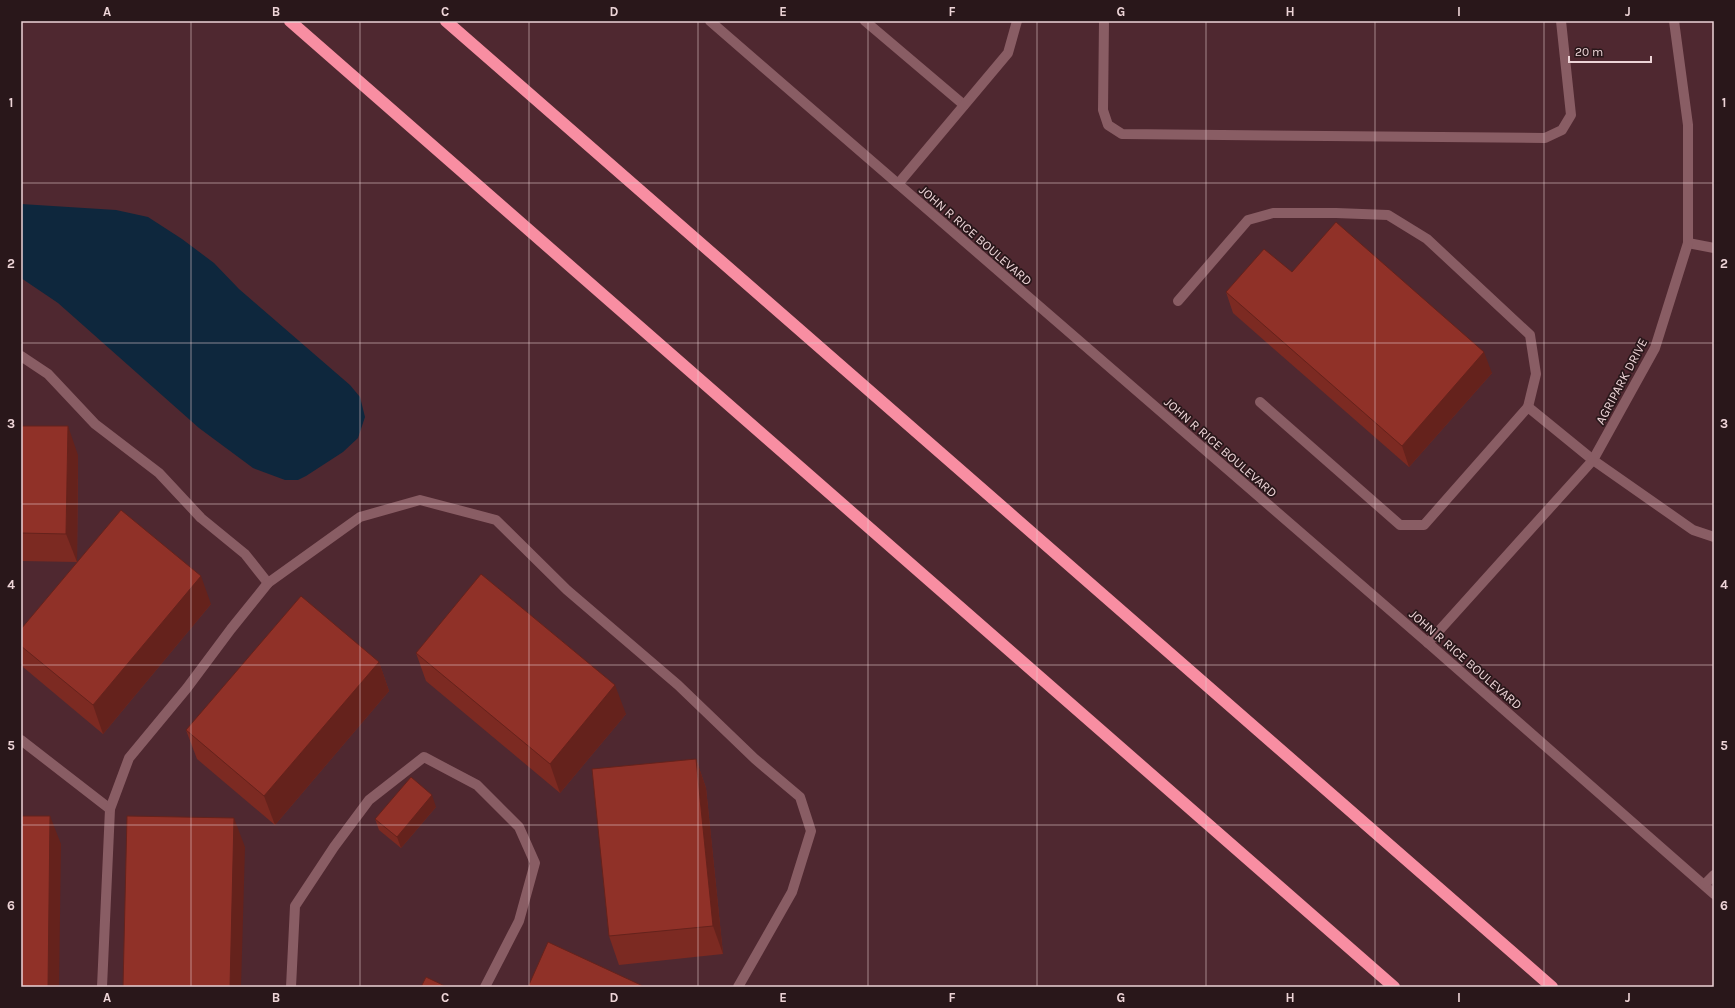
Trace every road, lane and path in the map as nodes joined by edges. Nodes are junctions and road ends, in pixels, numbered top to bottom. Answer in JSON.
{"nodes":[{"id":1,"x":290,"y":21,"type":"edge"},
{"id":2,"x":446,"y":21,"type":"edge"},
{"id":3,"x":710,"y":21,"type":"edge"},
{"id":4,"x":865,"y":21,"type":"edge"},
{"id":5,"x":1018,"y":21,"type":"edge"},
{"id":6,"x":1104,"y":21,"type":"edge"},
{"id":7,"x":1561,"y":21,"type":"edge"},
{"id":8,"x":1674,"y":21,"type":"edge"},
{"id":9,"x":964,"y":106,"type":"junction"},
{"id":10,"x":898,"y":184,"type":"junction"},
{"id":11,"x":1688,"y":243,"type":"junction"},
{"id":12,"x":1714,"y":248,"type":"edge"},
{"id":13,"x":1178,"y":301,"type":"dead end"},
{"id":14,"x":21,"y":356,"type":"edge"},
{"id":15,"x":1260,"y":402,"type":"dead end"},
{"id":16,"x":1528,"y":407,"type":"junction"},
{"id":17,"x":1593,"y":460,"type":"junction"},
{"id":18,"x":1714,"y":537,"type":"edge"},
{"id":19,"x":268,"y":583,"type":"junction"},
{"id":20,"x":1428,"y":643,"type":"junction"},
{"id":21,"x":21,"y":740,"type":"edge"},
{"id":22,"x":110,"y":809,"type":"junction"},
{"id":23,"x":1714,"y":875,"type":"edge"},
{"id":24,"x":1704,"y":884,"type":"junction"},
{"id":25,"x":1714,"y":894,"type":"edge"},
{"id":26,"x":102,"y":987,"type":"edge"},
{"id":27,"x":290,"y":987,"type":"edge"},
{"id":28,"x":485,"y":987,"type":"edge"},
{"id":29,"x":738,"y":987,"type":"edge"},
{"id":30,"x":1394,"y":987,"type":"edge"},
{"id":31,"x":1552,"y":987,"type":"edge"}],
"edges":[{"from":1,"to":30,"type":"highway"},
{"from":2,"to":31,"type":"highway"},
{"from":3,"to":10,"type":"street","name":"JOHN R RICE BOULEVARD"},
{"from":4,"to":9,"type":"street"},
{"from":5,"to":9,"type":"street"},
{"from":6,"to":7,"type":"street"},
{"from":8,"to":11,"type":"street","name":"AGRIPARK DRIVE"},
{"from":9,"to":10,"type":"street"},
{"from":10,"to":20,"type":"street","name":"JOHN R RICE BOULEVARD"},
{"from":11,"to":12,"type":"street"},
{"from":11,"to":17,"type":"street","name":"AGRIPARK DRIVE"},
{"from":13,"to":16,"type":"street"},
{"from":14,"to":19,"type":"street"},
{"from":15,"to":16,"type":"street"},
{"from":16,"to":17,"type":"street"},
{"from":17,"to":18,"type":"street"},
{"from":17,"to":20,"type":"street","name":"AGRIPARK DRIVE"},
{"from":19,"to":22,"type":"street"},
{"from":19,"to":29,"type":"street"},
{"from":20,"to":24,"type":"street","name":"JOHN R RICE BOULEVARD"},
{"from":21,"to":22,"type":"street"},
{"from":22,"to":26,"type":"street"},
{"from":23,"to":24,"type":"street"},
{"from":24,"to":25,"type":"street","name":"JOHN R RICE BOULEVARD"},
{"from":27,"to":28,"type":"street"}]}
